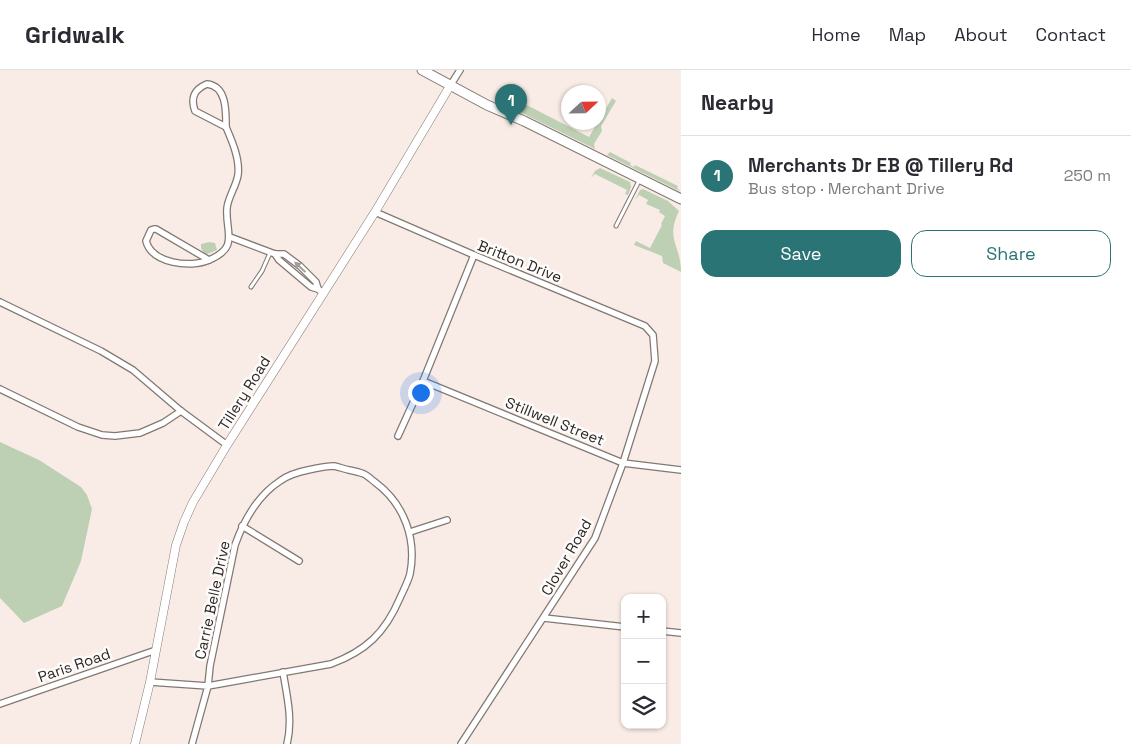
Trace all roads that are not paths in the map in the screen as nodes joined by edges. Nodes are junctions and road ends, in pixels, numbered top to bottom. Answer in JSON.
{"nodes":[{"id":1,"x":422,"y":70,"type":"edge"},
{"id":2,"x":460,"y":70,"type":"edge"},
{"id":3,"x":450,"y":86,"type":"junction"},
{"id":4,"x":226,"y":127,"type":"junction"},
{"id":5,"x":640,"y":178,"type":"junction"},
{"id":6,"x":681,"y":199,"type":"edge"},
{"id":7,"x":375,"y":212,"type":"junction"},
{"id":8,"x":616,"y":226,"type":"dead end"},
{"id":9,"x":230,"y":237,"type":"junction"},
{"id":10,"x":273,"y":253,"type":"junction"},
{"id":11,"x":474,"y":255,"type":"junction"},
{"id":12,"x":210,"y":260,"type":"junction"},
{"id":13,"x":251,"y":287,"type":"dead end"},
{"id":14,"x":320,"y":291,"type":"junction"},
{"id":15,"x":0,"y":302,"type":"edge"},
{"id":16,"x":653,"y":335,"type":"joint"},
{"id":17,"x":423,"y":381,"type":"junction"},
{"id":18,"x":0,"y":389,"type":"edge"},
{"id":19,"x":181,"y":411,"type":"junction"},
{"id":20,"x":398,"y":436,"type":"dead end"},
{"id":21,"x":227,"y":446,"type":"junction"},
{"id":22,"x":623,"y":462,"type":"junction"},
{"id":23,"x":681,"y":470,"type":"edge"},
{"id":24,"x":447,"y":520,"type":"dead end"},
{"id":25,"x":242,"y":526,"type":"junction"},
{"id":26,"x":410,"y":532,"type":"junction"},
{"id":27,"x":299,"y":561,"type":"dead end"},
{"id":28,"x":544,"y":618,"type":"junction"},
{"id":29,"x":621,"y":627,"type":"edge"},
{"id":30,"x":666,"y":631,"type":"edge"},
{"id":31,"x":681,"y":633,"type":"edge"},
{"id":32,"x":156,"y":650,"type":"junction"},
{"id":33,"x":283,"y":672,"type":"junction"},
{"id":34,"x":150,"y":682,"type":"junction"},
{"id":35,"x":208,"y":686,"type":"junction"},
{"id":36,"x":0,"y":704,"type":"edge"},
{"id":37,"x":135,"y":744,"type":"edge"},
{"id":38,"x":192,"y":744,"type":"edge"},
{"id":39,"x":287,"y":744,"type":"edge"},
{"id":40,"x":461,"y":744,"type":"edge"}],
"edges":[{"from":1,"to":3,"type":"main road"},
{"from":2,"to":3,"type":"street"},
{"from":3,"to":5,"type":"main road"},
{"from":3,"to":7,"type":"street","name":"Tillery Road"},
{"from":4,"to":4,"type":"street"},
{"from":4,"to":9,"type":"street"},
{"from":5,"to":6,"type":"main road"},
{"from":5,"to":8,"type":"lane"},
{"from":7,"to":11,"type":"street","name":"Britton Drive"},
{"from":7,"to":14,"type":"street","name":"Tillery Road"},
{"from":9,"to":10,"type":"street"},
{"from":9,"to":12,"type":"street"},
{"from":10,"to":13,"type":"lane"},
{"from":10,"to":14,"type":"street"},
{"from":11,"to":16,"type":"street","name":"Britton Drive"},
{"from":11,"to":17,"type":"street"},
{"from":12,"to":12,"type":"street"},
{"from":14,"to":21,"type":"street","name":"Tillery Road"},
{"from":15,"to":19,"type":"street"},
{"from":16,"to":22,"type":"street","name":"Clover Road"},
{"from":17,"to":20,"type":"street"},
{"from":17,"to":22,"type":"street","name":"Stillwell Street"},
{"from":18,"to":19,"type":"street"},
{"from":19,"to":21,"type":"street"},
{"from":21,"to":32,"type":"street","name":"Tillery Road"},
{"from":22,"to":23,"type":"street","name":"Stillwell Street"},
{"from":22,"to":28,"type":"street","name":"Clover Road"},
{"from":24,"to":26,"type":"street"},
{"from":25,"to":26,"type":"street","name":"Carrie Belle Drive"},
{"from":25,"to":27,"type":"street"},
{"from":25,"to":35,"type":"street","name":"Carrie Belle Drive"},
{"from":26,"to":33,"type":"street","name":"Carrie Belle Drive"},
{"from":28,"to":29,"type":"street"},
{"from":28,"to":40,"type":"street","name":"Clover Road"},
{"from":30,"to":31,"type":"street"},
{"from":32,"to":34,"type":"street","name":"Tillery Road"},
{"from":32,"to":36,"type":"street","name":"Paris Road"},
{"from":33,"to":35,"type":"street","name":"Carrie Belle Drive"},
{"from":33,"to":39,"type":"street"},
{"from":34,"to":35,"type":"street","name":"Carrie Belle Drive"},
{"from":34,"to":37,"type":"street","name":"Tillery Road"},
{"from":35,"to":38,"type":"street"}]}
